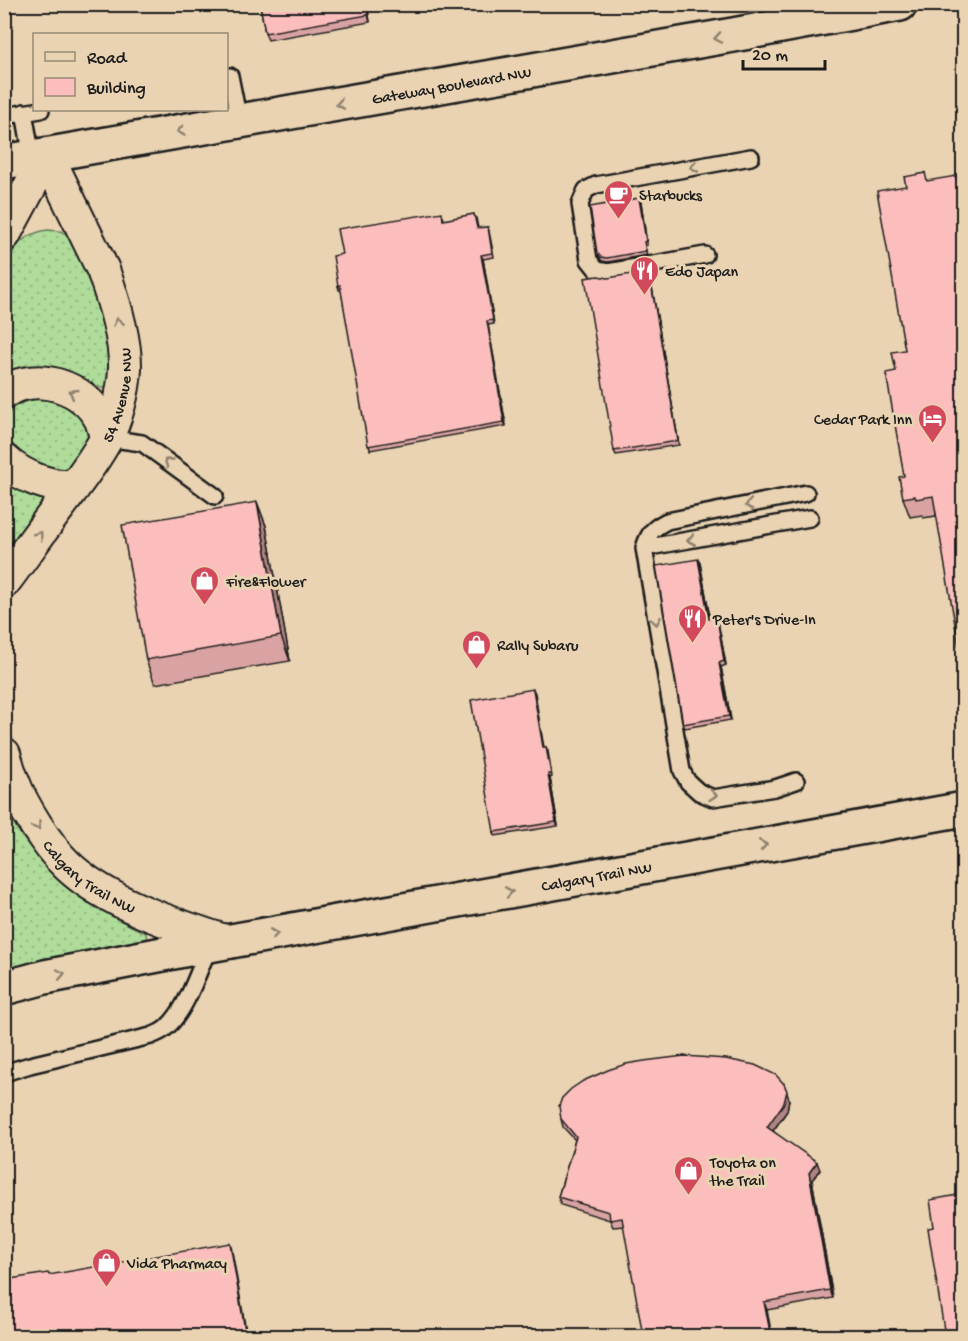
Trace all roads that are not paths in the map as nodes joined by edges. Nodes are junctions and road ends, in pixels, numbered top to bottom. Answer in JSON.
{"nodes":[{"id":1,"x":900,"y":4,"type":"edge"},
{"id":2,"x":228,"y":76,"type":"edge"},
{"id":3,"x":33,"y":111,"type":"edge"},
{"id":4,"x":24,"y":112,"type":"junction"},
{"id":5,"x":4,"y":116,"type":"edge"},
{"id":6,"x":239,"y":121,"type":"junction"},
{"id":7,"x":751,"y":157,"type":"dead end"},
{"id":8,"x":28,"y":158,"type":"edge"},
{"id":9,"x":4,"y":235,"type":"edge"},
{"id":10,"x":705,"y":255,"type":"dead end"},
{"id":11,"x":4,"y":392,"type":"edge"},
{"id":12,"x":106,"y":438,"type":"junction"},
{"id":13,"x":4,"y":460,"type":"edge"},
{"id":14,"x":74,"y":486,"type":"junction"},
{"id":15,"x":806,"y":493,"type":"dead end"},
{"id":16,"x":215,"y":496,"type":"dead end"},
{"id":17,"x":810,"y":519,"type":"dead end"},
{"id":18,"x":644,"y":548,"type":"junction"},
{"id":19,"x":4,"y":582,"type":"edge"},
{"id":20,"x":4,"y":754,"type":"edge"},
{"id":21,"x":796,"y":781,"type":"dead end"},
{"id":22,"x":963,"y":809,"type":"edge"},
{"id":23,"x":219,"y":944,"type":"junction"},
{"id":24,"x":4,"y":988,"type":"edge"},
{"id":25,"x":4,"y":1073,"type":"edge"}],
"edges":[{"from":1,"to":6,"type":"main road","name":"Gateway Boulevard NW","one_way":true},
{"from":2,"to":6,"type":"lane"},
{"from":3,"to":4,"type":"lane"},
{"from":4,"to":5,"type":"lane"},
{"from":4,"to":8,"type":"lane"},
{"from":6,"to":8,"type":"main road","name":"Gateway Boulevard NW","one_way":true},
{"from":7,"to":10,"type":"lane","one_way":true},
{"from":8,"to":9,"type":"street"},
{"from":12,"to":8,"type":"street","name":"54 Avenue NW","one_way":true},
{"from":12,"to":11,"type":"street","one_way":true},
{"from":12,"to":14,"type":"street","name":"54 Avenue NW"},
{"from":16,"to":12,"type":"lane","one_way":true},
{"from":13,"to":14,"type":"street"},
{"from":19,"to":14,"type":"street","name":"54 Avenue NW","one_way":true},
{"from":15,"to":18,"type":"lane","one_way":true},
{"from":17,"to":18,"type":"lane","one_way":true},
{"from":18,"to":21,"type":"lane","one_way":true},
{"from":20,"to":23,"type":"street","name":"Calgary Trail NW","one_way":true},
{"from":23,"to":22,"type":"main road","name":"Calgary Trail NW","one_way":true},
{"from":24,"to":23,"type":"main road","name":"Calgary Trail NW","one_way":true},
{"from":23,"to":25,"type":"lane"}]}
